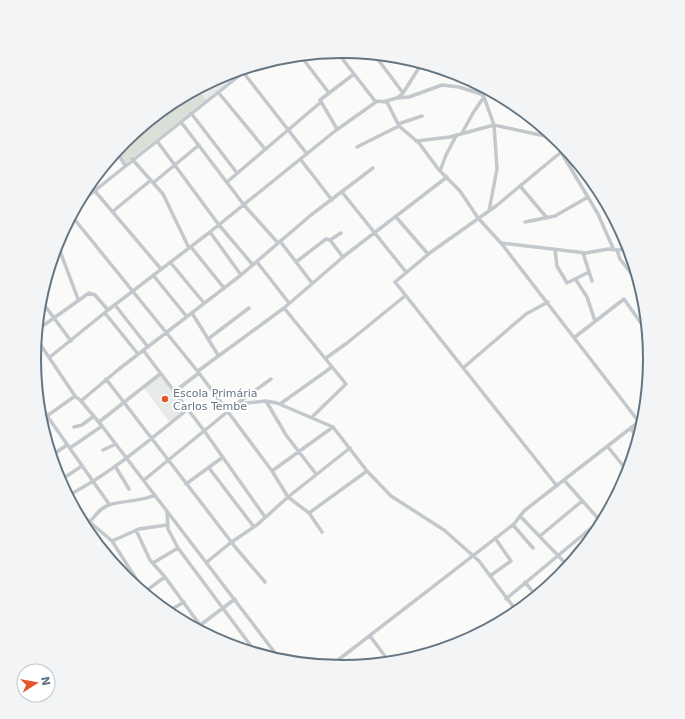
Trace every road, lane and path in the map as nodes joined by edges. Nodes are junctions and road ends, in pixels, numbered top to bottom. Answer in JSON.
{"nodes":[{"id":1,"x":342,"y":58,"type":"edge"},
{"id":2,"x":305,"y":61,"type":"edge"},
{"id":3,"x":379,"y":61,"type":"edge"},
{"id":4,"x":419,"y":68,"type":"edge"},
{"id":5,"x":245,"y":74,"type":"edge"},
{"id":6,"x":354,"y":74,"type":"junction"},
{"id":7,"x":236,"y":78,"type":"edge"},
{"id":8,"x":218,"y":92,"type":"junction"},
{"id":9,"x":329,"y":92,"type":"junction"},
{"id":10,"x":403,"y":93,"type":"junction"},
{"id":11,"x":486,"y":94,"type":"edge"},
{"id":12,"x":483,"y":96,"type":"junction"},
{"id":13,"x":396,"y":98,"type":"junction"},
{"id":14,"x":386,"y":101,"type":"junction"},
{"id":15,"x":321,"y":102,"type":"junction"},
{"id":16,"x":376,"y":102,"type":"junction"},
{"id":17,"x":191,"y":113,"type":"junction"},
{"id":18,"x":422,"y":116,"type":"dead end"},
{"id":19,"x":181,"y":122,"type":"junction"},
{"id":20,"x":399,"y":125,"type":"junction"},
{"id":21,"x":494,"y":125,"type":"junction"},
{"id":22,"x":337,"y":129,"type":"junction"},
{"id":23,"x":287,"y":130,"type":"junction"},
{"id":24,"x":462,"y":134,"type":"junction"},
{"id":25,"x":456,"y":136,"type":"junction"},
{"id":26,"x":546,"y":137,"type":"edge"},
{"id":27,"x":157,"y":141,"type":"junction"},
{"id":28,"x":416,"y":141,"type":"junction"},
{"id":29,"x":199,"y":145,"type":"junction"},
{"id":30,"x":357,"y":147,"type":"dead end"},
{"id":31,"x":265,"y":149,"type":"junction"},
{"id":32,"x":561,"y":152,"type":"joint"},
{"id":33,"x":307,"y":154,"type":"junction"},
{"id":34,"x":120,"y":157,"type":"edge"},
{"id":35,"x":132,"y":160,"type":"junction"},
{"id":36,"x":300,"y":160,"type":"junction"},
{"id":37,"x":125,"y":165,"type":"junction"},
{"id":38,"x":175,"y":165,"type":"junction"},
{"id":39,"x":374,"y":168,"type":"dead end"},
{"id":40,"x":440,"y":171,"type":"junction"},
{"id":41,"x":237,"y":173,"type":"junction"},
{"id":42,"x":447,"y":177,"type":"junction"},
{"id":43,"x":152,"y":182,"type":"junction"},
{"id":44,"x":227,"y":182,"type":"junction"},
{"id":45,"x":520,"y":186,"type":"junction"},
{"id":46,"x":94,"y":190,"type":"joint"},
{"id":47,"x":342,"y":192,"type":"junction"},
{"id":48,"x":588,"y":197,"type":"junction"},
{"id":49,"x":332,"y":200,"type":"junction"},
{"id":50,"x":244,"y":205,"type":"junction"},
{"id":51,"x":489,"y":211,"type":"junction"},
{"id":52,"x":112,"y":212,"type":"junction"},
{"id":53,"x":396,"y":216,"type":"junction"},
{"id":54,"x":478,"y":218,"type":"junction"},
{"id":55,"x":547,"y":218,"type":"junction"},
{"id":56,"x":75,"y":219,"type":"edge"},
{"id":57,"x":525,"y":222,"type":"dead end"},
{"id":58,"x":219,"y":225,"type":"junction"},
{"id":59,"x":210,"y":232,"type":"junction"},
{"id":60,"x":341,"y":233,"type":"dead end"},
{"id":61,"x":374,"y":234,"type":"junction"},
{"id":62,"x":330,"y":240,"type":"junction"},
{"id":63,"x":279,"y":242,"type":"junction"},
{"id":64,"x":501,"y":243,"type":"junction"},
{"id":65,"x":190,"y":248,"type":"junction"},
{"id":66,"x":615,"y":249,"type":"junction"},
{"id":67,"x":623,"y":249,"type":"edge"},
{"id":68,"x":555,"y":250,"type":"junction"},
{"id":69,"x":61,"y":252,"type":"edge"},
{"id":70,"x":583,"y":253,"type":"junction"},
{"id":71,"x":428,"y":254,"type":"junction"},
{"id":72,"x":343,"y":258,"type":"junction"},
{"id":73,"x":170,"y":262,"type":"junction"},
{"id":74,"x":257,"y":262,"type":"junction"},
{"id":75,"x":296,"y":262,"type":"junction"},
{"id":76,"x":253,"y":265,"type":"junction"},
{"id":77,"x":161,"y":269,"type":"junction"},
{"id":78,"x":406,"y":272,"type":"junction"},
{"id":79,"x":589,"y":272,"type":"junction"},
{"id":80,"x":632,"y":274,"type":"edge"},
{"id":81,"x":152,"y":275,"type":"junction"},
{"id":82,"x":241,"y":275,"type":"junction"},
{"id":83,"x":576,"y":280,"type":"junction"},
{"id":84,"x":592,"y":281,"type":"dead end"},
{"id":85,"x":312,"y":283,"type":"junction"},
{"id":86,"x":224,"y":288,"type":"junction"},
{"id":87,"x":133,"y":292,"type":"junction"},
{"id":88,"x":405,"y":296,"type":"junction"},
{"id":89,"x":78,"y":299,"type":"junction"},
{"id":90,"x":548,"y":302,"type":"junction"},
{"id":91,"x":204,"y":303,"type":"junction"},
{"id":92,"x":289,"y":303,"type":"junction"},
{"id":93,"x":115,"y":305,"type":"junction"},
{"id":94,"x":46,"y":306,"type":"edge"},
{"id":95,"x":249,"y":308,"type":"dead end"},
{"id":96,"x":284,"y":308,"type":"junction"},
{"id":97,"x":106,"y":311,"type":"junction"},
{"id":98,"x":192,"y":313,"type":"junction"},
{"id":99,"x":55,"y":316,"type":"junction"},
{"id":100,"x":187,"y":317,"type":"junction"},
{"id":101,"x":595,"y":321,"type":"junction"},
{"id":102,"x":641,"y":324,"type":"edge"},
{"id":103,"x":44,"y":325,"type":"edge"},
{"id":104,"x":167,"y":333,"type":"junction"},
{"id":105,"x":575,"y":337,"type":"junction"},
{"id":106,"x":208,"y":339,"type":"junction"},
{"id":107,"x":71,"y":341,"type":"junction"},
{"id":108,"x":42,"y":346,"type":"edge"},
{"id":109,"x":148,"y":347,"type":"junction"},
{"id":110,"x":143,"y":350,"type":"junction"},
{"id":111,"x":138,"y":354,"type":"junction"},
{"id":112,"x":218,"y":355,"type":"junction"},
{"id":113,"x":50,"y":357,"type":"junction"},
{"id":114,"x":326,"y":358,"type":"junction"},
{"id":115,"x":332,"y":367,"type":"junction"},
{"id":116,"x":463,"y":368,"type":"junction"},
{"id":117,"x":199,"y":372,"type":"junction"},
{"id":118,"x":160,"y":374,"type":"junction"},
{"id":119,"x":106,"y":379,"type":"junction"},
{"id":120,"x":271,"y":379,"type":"dead end"},
{"id":121,"x":174,"y":392,"type":"junction"},
{"id":122,"x":74,"y":396,"type":"junction"},
{"id":123,"x":81,"y":401,"type":"junction"},
{"id":124,"x":266,"y":402,"type":"junction"},
{"id":125,"x":123,"y":403,"type":"junction"},
{"id":126,"x":237,"y":404,"type":"junction"},
{"id":127,"x":280,"y":404,"type":"junction"},
{"id":128,"x":187,"y":410,"type":"junction"},
{"id":129,"x":229,"y":412,"type":"junction"},
{"id":130,"x":47,"y":416,"type":"joint"},
{"id":131,"x":94,"y":416,"type":"junction"},
{"id":132,"x":312,"y":416,"type":"junction"},
{"id":133,"x":638,"y":420,"type":"edge"},
{"id":134,"x":99,"y":422,"type":"junction"},
{"id":135,"x":637,"y":424,"type":"edge"},
{"id":136,"x":102,"y":426,"type":"junction"},
{"id":137,"x":74,"y":427,"type":"dead end"},
{"id":138,"x":334,"y":427,"type":"junction"},
{"id":139,"x":631,"y":428,"type":"junction"},
{"id":140,"x":205,"y":432,"type":"junction"},
{"id":141,"x":635,"y":434,"type":"edge"},
{"id":142,"x":151,"y":439,"type":"junction"},
{"id":143,"x":116,"y":444,"type":"junction"},
{"id":144,"x":68,"y":446,"type":"junction"},
{"id":145,"x":608,"y":447,"type":"junction"},
{"id":146,"x":350,"y":448,"type":"junction"},
{"id":147,"x":103,"y":450,"type":"dead end"},
{"id":148,"x":300,"y":452,"type":"junction"},
{"id":149,"x":56,"y":453,"type":"edge"},
{"id":150,"x":223,"y":457,"type":"junction"},
{"id":151,"x":127,"y":458,"type":"junction"},
{"id":152,"x":169,"y":461,"type":"junction"},
{"id":153,"x":82,"y":466,"type":"junction"},
{"id":154,"x":115,"y":466,"type":"junction"},
{"id":155,"x":624,"y":467,"type":"edge"},
{"id":156,"x":209,"y":468,"type":"junction"},
{"id":157,"x":272,"y":471,"type":"junction"},
{"id":158,"x":367,"y":471,"type":"junction"},
{"id":159,"x":316,"y":474,"type":"junction"},
{"id":160,"x":65,"y":477,"type":"edge"},
{"id":161,"x":144,"y":480,"type":"junction"},
{"id":162,"x":564,"y":480,"type":"junction"},
{"id":163,"x":93,"y":482,"type":"junction"},
{"id":164,"x":186,"y":484,"type":"junction"},
{"id":165,"x":557,"y":486,"type":"junction"},
{"id":166,"x":129,"y":489,"type":"dead end"},
{"id":167,"x":72,"y":493,"type":"edge"},
{"id":168,"x":155,"y":495,"type":"junction"},
{"id":169,"x":288,"y":497,"type":"junction"},
{"id":170,"x":582,"y":500,"type":"junction"},
{"id":171,"x":109,"y":504,"type":"junction"},
{"id":172,"x":167,"y":512,"type":"junction"},
{"id":173,"x":309,"y":513,"type":"junction"},
{"id":174,"x":520,"y":516,"type":"junction"},
{"id":175,"x":266,"y":517,"type":"junction"},
{"id":176,"x":598,"y":519,"type":"edge"},
{"id":177,"x":88,"y":520,"type":"edge"},
{"id":178,"x":91,"y":523,"type":"junction"},
{"id":179,"x":167,"y":525,"type":"junction"},
{"id":180,"x":513,"y":525,"type":"junction"},
{"id":181,"x":254,"y":527,"type":"junction"},
{"id":182,"x":136,"y":530,"type":"junction"},
{"id":183,"x":590,"y":531,"type":"edge"},
{"id":184,"x":322,"y":532,"type":"dead end"},
{"id":185,"x":540,"y":536,"type":"junction"},
{"id":186,"x":496,"y":538,"type":"junction"},
{"id":187,"x":112,"y":541,"type":"junction"},
{"id":188,"x":232,"y":542,"type":"junction"},
{"id":189,"x":178,"y":548,"type":"junction"},
{"id":190,"x":533,"y":548,"type":"dead end"},
{"id":191,"x":558,"y":555,"type":"junction"},
{"id":192,"x":474,"y":556,"type":"junction"},
{"id":193,"x":207,"y":562,"type":"junction"},
{"id":194,"x":153,"y":563,"type":"junction"},
{"id":195,"x":565,"y":563,"type":"edge"},
{"id":196,"x":165,"y":576,"type":"junction"},
{"id":197,"x":490,"y":576,"type":"junction"},
{"id":198,"x":134,"y":577,"type":"edge"},
{"id":199,"x":265,"y":582,"type":"dead end"},
{"id":200,"x":525,"y":582,"type":"junction"},
{"id":201,"x":147,"y":589,"type":"edge"},
{"id":202,"x":534,"y":592,"type":"edge"},
{"id":203,"x":506,"y":598,"type":"junction"},
{"id":204,"x":235,"y":599,"type":"junction"},
{"id":205,"x":184,"y":602,"type":"junction"},
{"id":206,"x":514,"y":608,"type":"edge"},
{"id":207,"x":173,"y":609,"type":"edge"},
{"id":208,"x":221,"y":609,"type":"junction"},
{"id":209,"x":199,"y":625,"type":"joint"},
{"id":210,"x":370,"y":636,"type":"junction"},
{"id":211,"x":250,"y":646,"type":"dead end"},
{"id":212,"x":276,"y":653,"type":"edge"},
{"id":213,"x":386,"y":657,"type":"edge"},
{"id":214,"x":337,"y":661,"type":"edge"}],
"edges":[{"from":1,"to":6,"type":"street"},
{"from":2,"to":9,"type":"street"},
{"from":3,"to":10,"type":"street"},
{"from":4,"to":10,"type":"street"},
{"from":5,"to":23,"type":"street"},
{"from":6,"to":9,"type":"street"},
{"from":6,"to":16,"type":"street"},
{"from":7,"to":8,"type":"street"},
{"from":8,"to":17,"type":"street"},
{"from":8,"to":31,"type":"street"},
{"from":9,"to":15,"type":"street"},
{"from":10,"to":13,"type":"street"},
{"from":11,"to":12,"type":"street"},
{"from":12,"to":13,"type":"street"},
{"from":12,"to":21,"type":"street"},
{"from":12,"to":24,"type":"street"},
{"from":13,"to":14,"type":"street"},
{"from":14,"to":16,"type":"street"},
{"from":14,"to":20,"type":"street"},
{"from":15,"to":22,"type":"street"},
{"from":15,"to":23,"type":"street"},
{"from":16,"to":22,"type":"street"},
{"from":17,"to":19,"type":"street"},
{"from":17,"to":41,"type":"street"},
{"from":18,"to":20,"type":"street"},
{"from":19,"to":27,"type":"street"},
{"from":19,"to":29,"type":"street"},
{"from":20,"to":28,"type":"street"},
{"from":20,"to":30,"type":"street"},
{"from":21,"to":24,"type":"street"},
{"from":21,"to":26,"type":"street"},
{"from":21,"to":51,"type":"street"},
{"from":22,"to":33,"type":"street"},
{"from":23,"to":31,"type":"street"},
{"from":23,"to":33,"type":"street"},
{"from":24,"to":25,"type":"street"},
{"from":25,"to":28,"type":"street"},
{"from":25,"to":40,"type":"street"},
{"from":27,"to":35,"type":"street"},
{"from":27,"to":38,"type":"street"},
{"from":28,"to":40,"type":"street"},
{"from":29,"to":38,"type":"street"},
{"from":29,"to":44,"type":"street"},
{"from":31,"to":41,"type":"street"},
{"from":32,"to":45,"type":"street"},
{"from":32,"to":48,"type":"street"},
{"from":33,"to":36,"type":"street"},
{"from":34,"to":37,"type":"street"},
{"from":35,"to":37,"type":"street"},
{"from":35,"to":43,"type":"street"},
{"from":36,"to":49,"type":"street"},
{"from":36,"to":50,"type":"street"},
{"from":37,"to":46,"type":"street"},
{"from":38,"to":43,"type":"street"},
{"from":38,"to":58,"type":"street"},
{"from":39,"to":47,"type":"street"},
{"from":40,"to":42,"type":"street"},
{"from":41,"to":44,"type":"street"},
{"from":42,"to":53,"type":"street"},
{"from":42,"to":54,"type":"street"},
{"from":43,"to":52,"type":"street"},
{"from":43,"to":65,"type":"street"},
{"from":44,"to":50,"type":"street"},
{"from":45,"to":51,"type":"street"},
{"from":45,"to":55,"type":"street"},
{"from":46,"to":52,"type":"street"},
{"from":47,"to":49,"type":"street"},
{"from":47,"to":61,"type":"street"},
{"from":48,"to":55,"type":"street"},
{"from":48,"to":66,"type":"street"},
{"from":49,"to":63,"type":"street"},
{"from":50,"to":58,"type":"street"},
{"from":50,"to":63,"type":"street"},
{"from":51,"to":54,"type":"street"},
{"from":52,"to":77,"type":"street"},
{"from":53,"to":61,"type":"street"},
{"from":53,"to":71,"type":"street"},
{"from":54,"to":64,"type":"street"},
{"from":54,"to":71,"type":"street"},
{"from":55,"to":57,"type":"street"},
{"from":56,"to":87,"type":"street"},
{"from":58,"to":59,"type":"street"},
{"from":58,"to":76,"type":"street"},
{"from":59,"to":65,"type":"street"},
{"from":59,"to":82,"type":"street"},
{"from":60,"to":62,"type":"street"},
{"from":61,"to":72,"type":"street"},
{"from":61,"to":78,"type":"street"},
{"from":62,"to":72,"type":"street"},
{"from":62,"to":75,"type":"street"},
{"from":63,"to":74,"type":"street"},
{"from":63,"to":75,"type":"street"},
{"from":64,"to":68,"type":"street"},
{"from":64,"to":90,"type":"street"},
{"from":65,"to":73,"type":"street"},
{"from":65,"to":86,"type":"street"},
{"from":66,"to":67,"type":"street"},
{"from":66,"to":70,"type":"street"},
{"from":66,"to":80,"type":"street"},
{"from":68,"to":70,"type":"street"},
{"from":68,"to":83,"type":"street"},
{"from":69,"to":89,"type":"street"},
{"from":70,"to":79,"type":"street"},
{"from":71,"to":78,"type":"street"},
{"from":72,"to":85,"type":"street"},
{"from":73,"to":77,"type":"street"},
{"from":73,"to":91,"type":"street"},
{"from":74,"to":76,"type":"street"},
{"from":74,"to":92,"type":"street"},
{"from":75,"to":85,"type":"street"},
{"from":76,"to":82,"type":"street"},
{"from":77,"to":81,"type":"street"},
{"from":78,"to":88,"type":"street"},
{"from":79,"to":83,"type":"street"},
{"from":79,"to":84,"type":"street"},
{"from":81,"to":87,"type":"street"},
{"from":81,"to":100,"type":"street"},
{"from":82,"to":86,"type":"street"},
{"from":83,"to":101,"type":"street"},
{"from":85,"to":92,"type":"street"},
{"from":86,"to":91,"type":"street"},
{"from":87,"to":93,"type":"street"},
{"from":87,"to":104,"type":"street"},
{"from":88,"to":114,"type":"street"},
{"from":88,"to":116,"type":"street"},
{"from":89,"to":97,"type":"street"},
{"from":89,"to":99,"type":"street"},
{"from":90,"to":105,"type":"street"},
{"from":90,"to":116,"type":"street"},
{"from":91,"to":98,"type":"street"},
{"from":92,"to":96,"type":"street"},
{"from":93,"to":97,"type":"street"},
{"from":93,"to":109,"type":"street"},
{"from":94,"to":99,"type":"street"},
{"from":95,"to":106,"type":"street"},
{"from":96,"to":112,"type":"street"},
{"from":96,"to":114,"type":"street"},
{"from":97,"to":107,"type":"street"},
{"from":97,"to":111,"type":"street"},
{"from":98,"to":100,"type":"street"},
{"from":98,"to":106,"type":"street"},
{"from":99,"to":103,"type":"street"},
{"from":99,"to":107,"type":"street"},
{"from":100,"to":104,"type":"street"},
{"from":101,"to":102,"type":"street"},
{"from":101,"to":105,"type":"street"},
{"from":104,"to":109,"type":"street"},
{"from":104,"to":117,"type":"street"},
{"from":105,"to":133,"type":"street"},
{"from":106,"to":112,"type":"street"},
{"from":107,"to":113,"type":"street"},
{"from":108,"to":113,"type":"street"},
{"from":109,"to":110,"type":"street"},
{"from":110,"to":111,"type":"street"},
{"from":110,"to":118,"type":"street"},
{"from":111,"to":119,"type":"street"},
{"from":112,"to":117,"type":"street"},
{"from":113,"to":122,"type":"street"},
{"from":114,"to":115,"type":"street"},
{"from":115,"to":127,"type":"street"},
{"from":115,"to":132,"type":"street"},
{"from":116,"to":165,"type":"street"},
{"from":117,"to":121,"type":"street"},
{"from":117,"to":129,"type":"street"},
{"from":118,"to":121,"type":"street"},
{"from":118,"to":125,"type":"street"},
{"from":119,"to":123,"type":"street"},
{"from":119,"to":125,"type":"street"},
{"from":120,"to":126,"type":"street"},
{"from":121,"to":128,"type":"street"},
{"from":122,"to":123,"type":"street"},
{"from":122,"to":130,"type":"street"},
{"from":123,"to":131,"type":"street"},
{"from":124,"to":126,"type":"street"},
{"from":124,"to":127,"type":"street"},
{"from":124,"to":148,"type":"street"},
{"from":125,"to":134,"type":"street"},
{"from":125,"to":142,"type":"street"},
{"from":126,"to":129,"type":"street"},
{"from":127,"to":132,"type":"street"},
{"from":128,"to":140,"type":"street"},
{"from":128,"to":142,"type":"street"},
{"from":129,"to":140,"type":"street"},
{"from":129,"to":157,"type":"street"},
{"from":130,"to":144,"type":"street"},
{"from":131,"to":134,"type":"street"},
{"from":131,"to":137,"type":"street"},
{"from":132,"to":138,"type":"street"},
{"from":134,"to":136,"type":"street"},
{"from":135,"to":139,"type":"street"},
{"from":136,"to":143,"type":"street"},
{"from":136,"to":144,"type":"street"},
{"from":138,"to":146,"type":"street"},
{"from":138,"to":148,"type":"street"},
{"from":139,"to":141,"type":"street"},
{"from":139,"to":145,"type":"street"},
{"from":140,"to":150,"type":"street"},
{"from":140,"to":152,"type":"street"},
{"from":142,"to":151,"type":"street"},
{"from":142,"to":152,"type":"street"},
{"from":143,"to":147,"type":"street"},
{"from":143,"to":151,"type":"street"},
{"from":144,"to":149,"type":"street"},
{"from":144,"to":153,"type":"street"},
{"from":145,"to":155,"type":"street"},
{"from":145,"to":162,"type":"street"},
{"from":146,"to":158,"type":"street"},
{"from":146,"to":159,"type":"street"},
{"from":148,"to":157,"type":"street"},
{"from":148,"to":159,"type":"street"},
{"from":150,"to":156,"type":"street"},
{"from":150,"to":175,"type":"street"},
{"from":151,"to":154,"type":"street"},
{"from":151,"to":161,"type":"street"},
{"from":152,"to":161,"type":"street"},
{"from":152,"to":164,"type":"street"},
{"from":153,"to":160,"type":"street"},
{"from":153,"to":163,"type":"street"},
{"from":154,"to":163,"type":"street"},
{"from":154,"to":166,"type":"street"},
{"from":156,"to":164,"type":"street"},
{"from":156,"to":181,"type":"street"},
{"from":157,"to":169,"type":"street"},
{"from":158,"to":173,"type":"street"},
{"from":158,"to":192,"type":"street"},
{"from":159,"to":169,"type":"street"},
{"from":161,"to":168,"type":"street"},
{"from":162,"to":165,"type":"street"},
{"from":162,"to":170,"type":"street"},
{"from":163,"to":167,"type":"street"},
{"from":163,"to":171,"type":"street"},
{"from":164,"to":188,"type":"street"},
{"from":165,"to":174,"type":"street"},
{"from":168,"to":171,"type":"street"},
{"from":168,"to":172,"type":"street"},
{"from":169,"to":173,"type":"street"},
{"from":169,"to":175,"type":"street"},
{"from":170,"to":176,"type":"street"},
{"from":170,"to":185,"type":"street"},
{"from":171,"to":178,"type":"street"},
{"from":172,"to":179,"type":"street"},
{"from":172,"to":193,"type":"street"},
{"from":173,"to":184,"type":"street"},
{"from":174,"to":180,"type":"street"},
{"from":174,"to":185,"type":"street"},
{"from":175,"to":181,"type":"street"},
{"from":177,"to":178,"type":"street"},
{"from":178,"to":187,"type":"street"},
{"from":179,"to":182,"type":"street"},
{"from":179,"to":189,"type":"street"},
{"from":180,"to":186,"type":"street"},
{"from":180,"to":190,"type":"street"},
{"from":181,"to":188,"type":"street"},
{"from":182,"to":187,"type":"street"},
{"from":182,"to":194,"type":"street"},
{"from":183,"to":191,"type":"street"},
{"from":185,"to":191,"type":"street"},
{"from":186,"to":192,"type":"street"},
{"from":186,"to":197,"type":"street"},
{"from":187,"to":198,"type":"street"},
{"from":188,"to":193,"type":"street"},
{"from":188,"to":199,"type":"street"},
{"from":189,"to":194,"type":"street"},
{"from":189,"to":208,"type":"street"},
{"from":191,"to":195,"type":"street"},
{"from":191,"to":200,"type":"street"},
{"from":192,"to":197,"type":"street"},
{"from":192,"to":210,"type":"street"},
{"from":193,"to":204,"type":"street"},
{"from":194,"to":196,"type":"street"},
{"from":196,"to":201,"type":"street"},
{"from":196,"to":205,"type":"street"},
{"from":197,"to":203,"type":"street"},
{"from":200,"to":202,"type":"street"},
{"from":200,"to":203,"type":"street"},
{"from":203,"to":206,"type":"street"},
{"from":204,"to":208,"type":"street"},
{"from":204,"to":212,"type":"street"},
{"from":205,"to":207,"type":"street"},
{"from":205,"to":209,"type":"street"},
{"from":208,"to":209,"type":"street"},
{"from":208,"to":211,"type":"street"},
{"from":210,"to":213,"type":"street"},
{"from":210,"to":214,"type":"street"}]}
